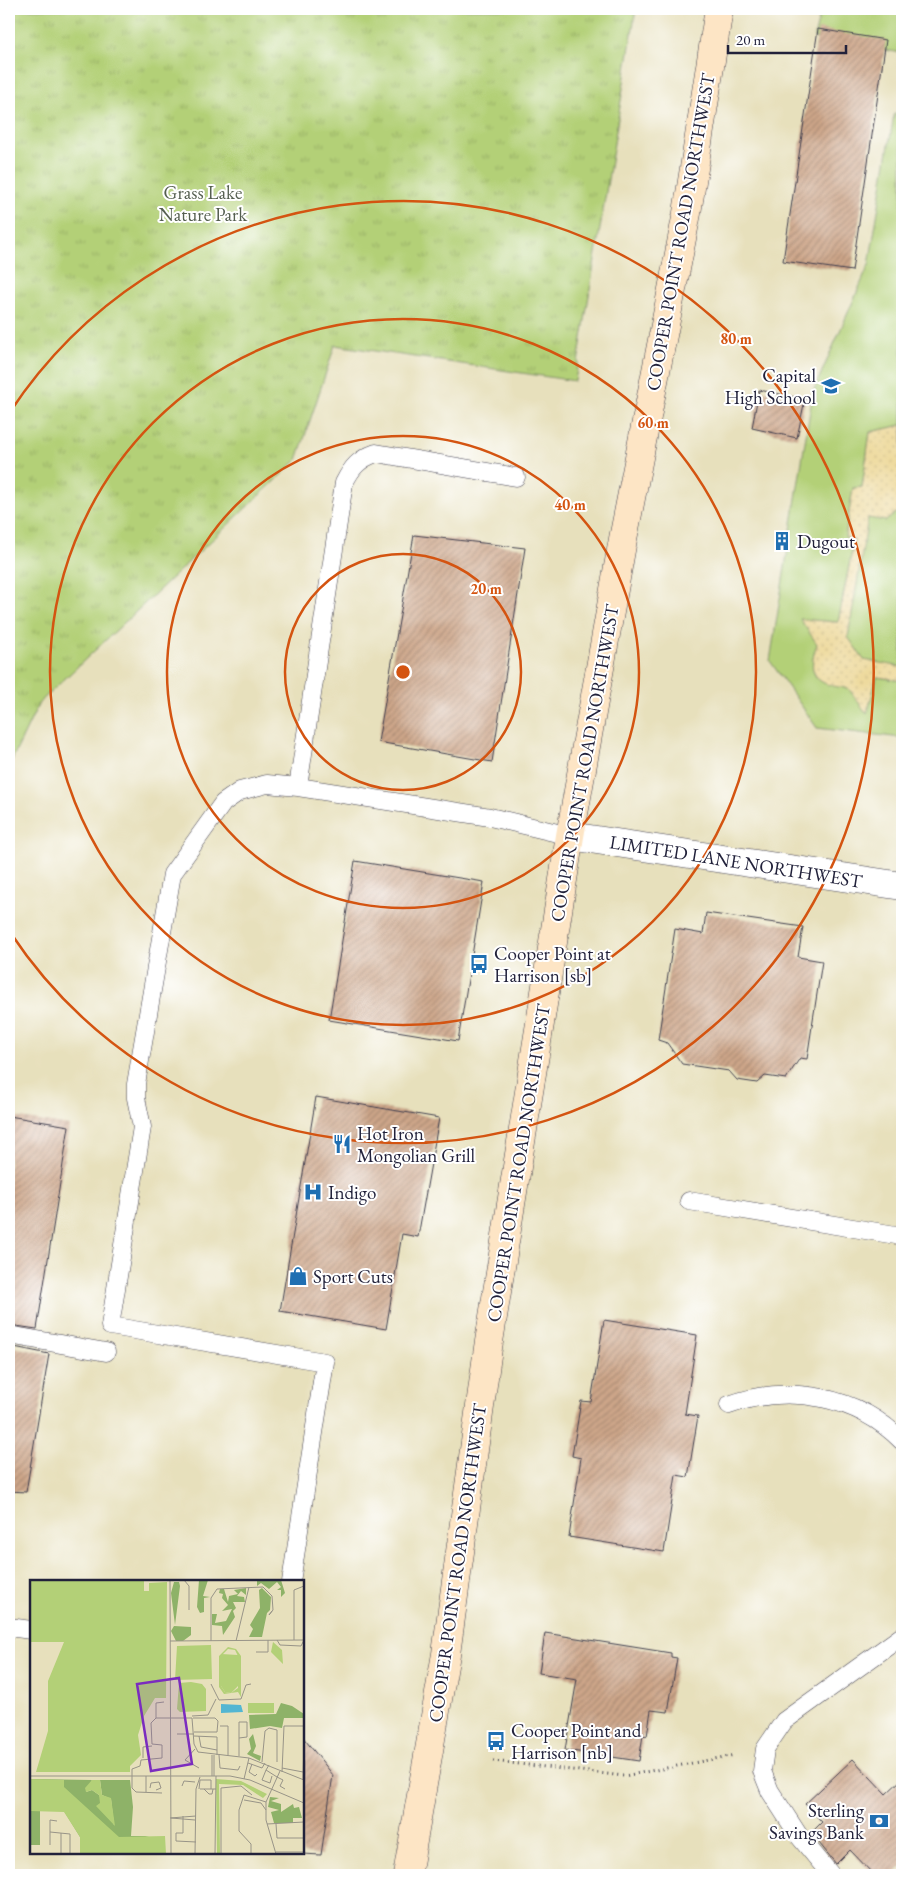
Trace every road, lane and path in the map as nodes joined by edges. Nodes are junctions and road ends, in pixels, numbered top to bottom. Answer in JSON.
{"nodes":[{"id":1,"x":719,"y":9,"type":"edge"},
{"id":2,"x":516,"y":477,"type":"dead end"},
{"id":3,"x":298,"y":787,"type":"junction"},
{"id":4,"x":570,"y":836,"type":"junction"},
{"id":5,"x":902,"y":886,"type":"edge"},
{"id":6,"x":689,"y":1201,"type":"dead end"},
{"id":7,"x":902,"y":1236,"type":"edge"},
{"id":8,"x":9,"y":1335,"type":"edge"},
{"id":9,"x":106,"y":1352,"type":"dead end"},
{"id":10,"x":729,"y":1405,"type":"dead end"},
{"id":11,"x":902,"y":1441,"type":"edge"},
{"id":12,"x":291,"y":1580,"type":"edge"},
{"id":13,"x":9,"y":1627,"type":"edge"},
{"id":14,"x":30,"y":1630,"type":"edge"},
{"id":15,"x":902,"y":1636,"type":"edge"},
{"id":16,"x":765,"y":1749,"type":"junction"},
{"id":17,"x":493,"y":1761,"type":"dead end"},
{"id":18,"x":407,"y":1875,"type":"edge"},
{"id":19,"x":831,"y":1875,"type":"edge"}],
"edges":[{"from":1,"to":4,"type":"main road","name":"COOPER POINT ROAD NORTHWEST"},
{"from":2,"to":3,"type":"lane"},
{"from":3,"to":4,"type":"lane"},
{"from":3,"to":12,"type":"lane"},
{"from":4,"to":5,"type":"street","name":"LIMITED LANE NORTHWEST"},
{"from":4,"to":18,"type":"main road","name":"COOPER POINT ROAD NORTHWEST"},
{"from":6,"to":7,"type":"lane"},
{"from":8,"to":9,"type":"lane"},
{"from":10,"to":11,"type":"lane"},
{"from":13,"to":14,"type":"lane"},
{"from":15,"to":16,"type":"lane"},
{"from":16,"to":17,"type":"path"},
{"from":16,"to":19,"type":"lane"}]}
